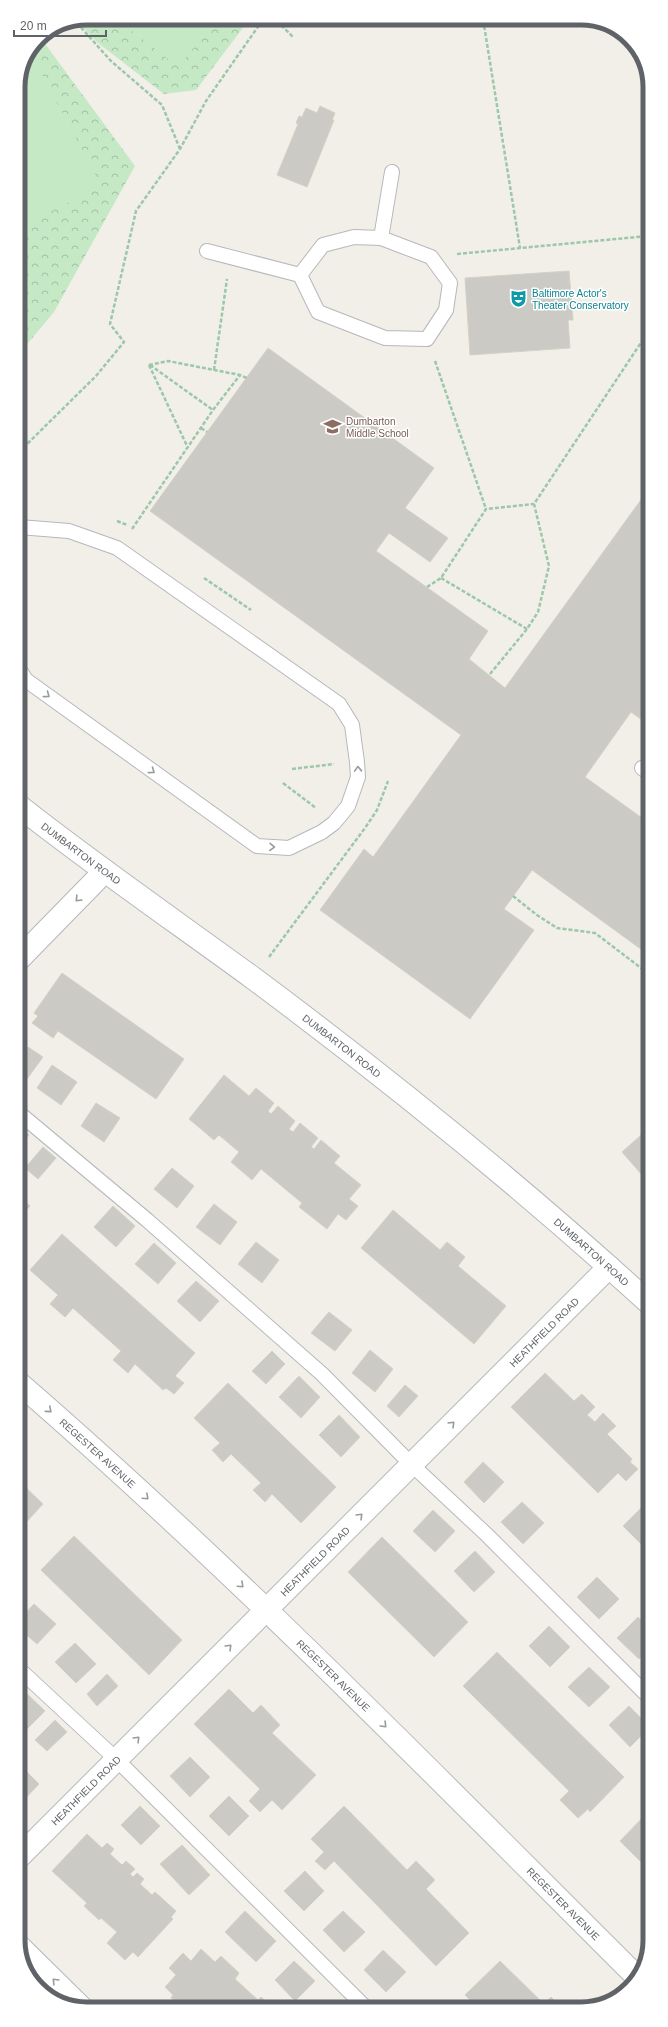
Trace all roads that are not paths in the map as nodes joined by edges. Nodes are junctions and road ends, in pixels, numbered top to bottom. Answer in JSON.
{"nodes":[{"id":1,"x":392,"y":172,"type":"dead end"},
{"id":2,"x":381,"y":238,"type":"junction"},
{"id":3,"x":207,"y":251,"type":"dead end"},
{"id":4,"x":300,"y":276,"type":"junction"},
{"id":5,"x":25,"y":527,"type":"edge"},
{"id":6,"x":25,"y":678,"type":"edge"},
{"id":7,"x":25,"y":811,"type":"edge"},
{"id":8,"x":105,"y":871,"type":"junction"},
{"id":9,"x":25,"y":953,"type":"edge"},
{"id":10,"x":25,"y":1118,"type":"edge"},
{"id":11,"x":609,"y":1267,"type":"junction"},
{"id":12,"x":643,"y":1298,"type":"edge"},
{"id":13,"x":25,"y":1388,"type":"edge"},
{"id":14,"x":411,"y":1464,"type":"junction"},
{"id":15,"x":266,"y":1609,"type":"junction"},
{"id":16,"x":25,"y":1675,"type":"edge"},
{"id":17,"x":643,"y":1691,"type":"edge"},
{"id":18,"x":116,"y":1759,"type":"junction"},
{"id":19,"x":25,"y":1851,"type":"edge"},
{"id":20,"x":27,"y":1954,"type":"edge"},
{"id":21,"x":633,"y":1973,"type":"edge"},
{"id":22,"x":74,"y":2001,"type":"edge"},
{"id":23,"x":360,"y":2002,"type":"edge"}],
"edges":[{"from":1,"to":2,"type":"lane"},
{"from":2,"to":4,"type":"lane"},
{"from":2,"to":4,"type":"lane"},
{"from":3,"to":4,"type":"lane"},
{"from":6,"to":5,"type":"lane","one_way":true},
{"from":7,"to":8,"type":"street","name":"DUMBARTON ROAD"},
{"from":8,"to":9,"type":"street","one_way":true},
{"from":8,"to":11,"type":"street","name":"DUMBARTON ROAD"},
{"from":10,"to":14,"type":"lane"},
{"from":11,"to":12,"type":"street","name":"DUMBARTON ROAD"},
{"from":14,"to":11,"type":"street","name":"HEATHFIELD ROAD","one_way":true},
{"from":13,"to":15,"type":"street","name":"REGESTER AVENUE","one_way":true},
{"from":15,"to":14,"type":"street","name":"HEATHFIELD ROAD","one_way":true},
{"from":14,"to":17,"type":"lane"},
{"from":18,"to":15,"type":"street","name":"HEATHFIELD ROAD","one_way":true},
{"from":15,"to":21,"type":"street","name":"REGESTER AVENUE","one_way":true},
{"from":16,"to":18,"type":"lane"},
{"from":18,"to":19,"type":"street","name":"HEATHFIELD ROAD"},
{"from":18,"to":23,"type":"lane"},
{"from":22,"to":20,"type":"street","one_way":true}]}
